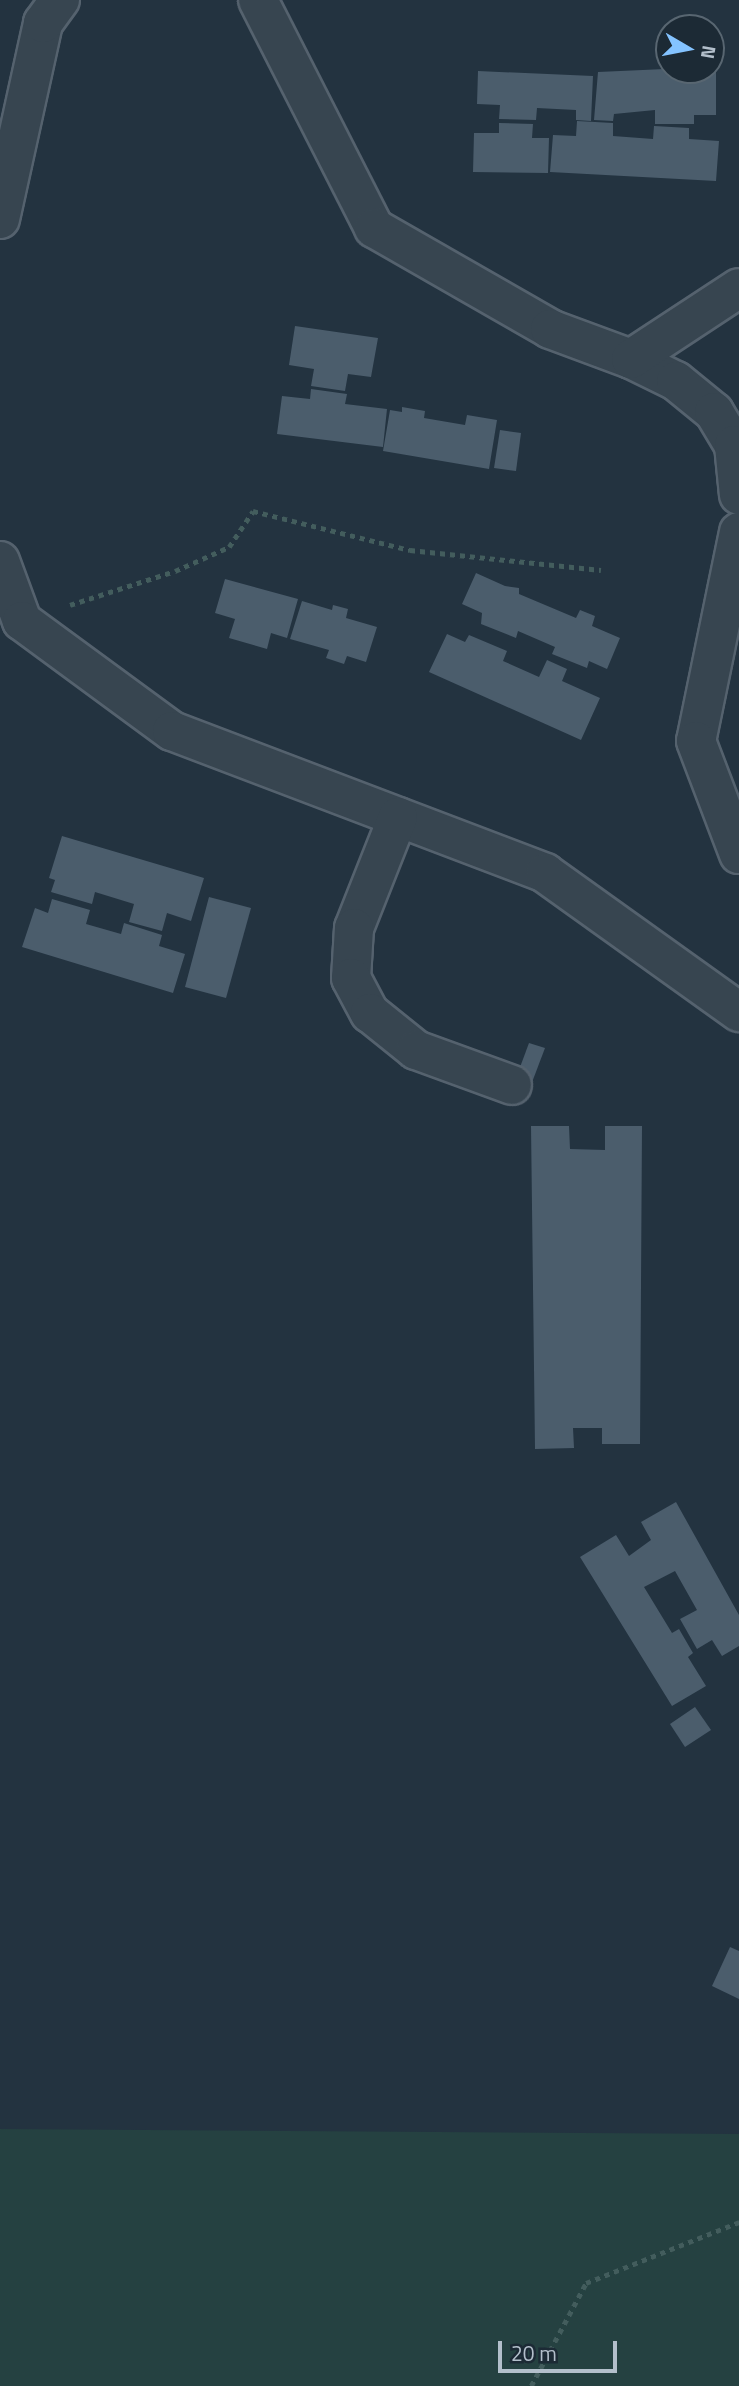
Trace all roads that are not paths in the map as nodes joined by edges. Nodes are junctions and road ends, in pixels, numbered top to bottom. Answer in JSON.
{"nodes":[{"id":1,"x":60,"y":0,"type":"edge"},
{"id":2,"x":258,"y":0,"type":"edge"},
{"id":3,"x":0,"y":219,"type":"edge"},
{"id":4,"x":739,"y":288,"type":"edge"},
{"id":5,"x":631,"y":359,"type":"junction"},
{"id":6,"x":739,"y":495,"type":"edge"},
{"id":7,"x":739,"y":532,"type":"edge"},
{"id":8,"x":0,"y":561,"type":"edge"},
{"id":9,"x":11,"y":624,"type":"edge"},
{"id":10,"x":398,"y":817,"type":"junction"},
{"id":11,"x":739,"y":854,"type":"edge"},
{"id":12,"x":739,"y":1012,"type":"edge"},
{"id":13,"x":513,"y":1085,"type":"dead end"}],
"edges":[{"from":1,"to":3,"type":"street"},
{"from":2,"to":5,"type":"street"},
{"from":4,"to":5,"type":"street"},
{"from":5,"to":6,"type":"street"},
{"from":7,"to":11,"type":"street"},
{"from":8,"to":9,"type":"street"},
{"from":9,"to":10,"type":"street"},
{"from":10,"to":12,"type":"street"},
{"from":10,"to":13,"type":"street"}]}
